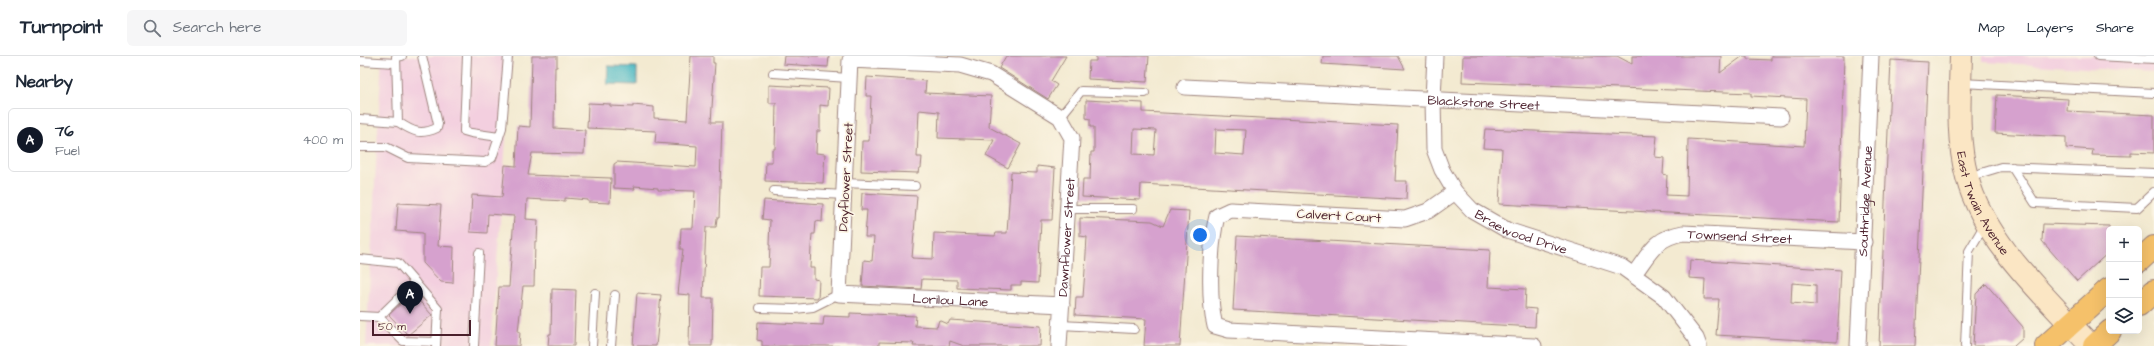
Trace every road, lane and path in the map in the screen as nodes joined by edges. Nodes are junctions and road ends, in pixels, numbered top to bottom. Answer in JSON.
{"nodes":[{"id":1,"x":402,"y":56,"type":"edge"},
{"id":2,"x":422,"y":56,"type":"edge"},
{"id":3,"x":467,"y":56,"type":"edge"},
{"id":4,"x":508,"y":56,"type":"edge"},
{"id":5,"x":1436,"y":56,"type":"edge"},
{"id":6,"x":1871,"y":56,"type":"edge"},
{"id":7,"x":1962,"y":56,"type":"edge"},
{"id":8,"x":2098,"y":56,"type":"edge"},
{"id":9,"x":855,"y":59,"type":"edge"},
{"id":10,"x":2154,"y":59,"type":"edge"},
{"id":11,"x":360,"y":61,"type":"edge"},
{"id":12,"x":396,"y":63,"type":"junction"},
{"id":13,"x":773,"y":73,"type":"dead end"},
{"id":14,"x":849,"y":78,"type":"junction"},
{"id":15,"x":1960,"y":83,"type":"junction"},
{"id":16,"x":1185,"y":87,"type":"dead end"},
{"id":17,"x":1145,"y":93,"type":"dead end"},
{"id":18,"x":2154,"y":93,"type":"edge"},
{"id":19,"x":1433,"y":100,"type":"junction"},
{"id":20,"x":1781,"y":117,"type":"dead end"},
{"id":21,"x":360,"y":119,"type":"edge"},
{"id":22,"x":398,"y":122,"type":"junction"},
{"id":23,"x":1063,"y":123,"type":"junction"},
{"id":24,"x":499,"y":137,"type":"junction"},
{"id":25,"x":360,"y":147,"type":"edge"},
{"id":26,"x":2012,"y":167,"type":"junction"},
{"id":27,"x":2154,"y":172,"type":"edge"},
{"id":28,"x":1967,"y":178,"type":"junction"},
{"id":29,"x":915,"y":186,"type":"dead end"},
{"id":30,"x":844,"y":189,"type":"junction"},
{"id":31,"x":774,"y":191,"type":"dead end"},
{"id":32,"x":1455,"y":192,"type":"junction"},
{"id":33,"x":2154,"y":192,"type":"edge"},
{"id":34,"x":1068,"y":208,"type":"junction"},
{"id":35,"x":1133,"y":208,"type":"dead end"},
{"id":36,"x":1986,"y":224,"type":"junction"},
{"id":37,"x":1864,"y":242,"type":"junction"},
{"id":38,"x":2154,"y":248,"type":"edge"},
{"id":39,"x":479,"y":253,"type":"dead end"},
{"id":40,"x":2142,"y":258,"type":"edge"},
{"id":41,"x":360,"y":259,"type":"edge"},
{"id":42,"x":1634,"y":274,"type":"junction"},
{"id":43,"x":415,"y":282,"type":"junction"},
{"id":44,"x":2154,"y":291,"type":"edge"},
{"id":45,"x":2106,"y":292,"type":"edge"},
{"id":46,"x":595,"y":293,"type":"dead end"},
{"id":47,"x":839,"y":294,"type":"junction"},
{"id":48,"x":615,"y":295,"type":"dead end"},
{"id":49,"x":2142,"y":301,"type":"edge"},
{"id":50,"x":1062,"y":305,"type":"junction"},
{"id":51,"x":760,"y":308,"type":"dead end"},
{"id":52,"x":360,"y":316,"type":"edge"},
{"id":53,"x":379,"y":317,"type":"junction"},
{"id":54,"x":2071,"y":324,"type":"junction"},
{"id":55,"x":1061,"y":325,"type":"junction"},
{"id":56,"x":1134,"y":329,"type":"dead end"},
{"id":57,"x":2106,"y":334,"type":"edge"},
{"id":58,"x":436,"y":344,"type":"edge"},
{"id":59,"x":474,"y":346,"type":"edge"},
{"id":60,"x":592,"y":346,"type":"edge"},
{"id":61,"x":611,"y":346,"type":"edge"},
{"id":62,"x":1060,"y":346,"type":"edge"},
{"id":63,"x":1534,"y":346,"type":"edge"},
{"id":64,"x":1699,"y":346,"type":"edge"},
{"id":65,"x":1858,"y":346,"type":"edge"},
{"id":66,"x":1965,"y":346,"type":"edge"},
{"id":67,"x":2046,"y":346,"type":"edge"},
{"id":68,"x":2092,"y":346,"type":"edge"}],
"edges":[{"from":1,"to":12,"type":"lane"},
{"from":2,"to":22,"type":"lane"},
{"from":3,"to":24,"type":"lane"},
{"from":4,"to":24,"type":"lane"},
{"from":5,"to":19,"type":"street","name":"Braewood Drive"},
{"from":6,"to":37,"type":"street","name":"Southridge Avenue"},
{"from":7,"to":15,"type":"street","name":"East Twain Avenue"},
{"from":8,"to":10,"type":"lane"},
{"from":9,"to":14,"type":"street","name":"Dayflower Street"},
{"from":9,"to":23,"type":"street"},
{"from":11,"to":12,"type":"lane"},
{"from":12,"to":22,"type":"lane"},
{"from":13,"to":14,"type":"lane"},
{"from":14,"to":30,"type":"street","name":"Dayflower Street"},
{"from":15,"to":18,"type":"lane"},
{"from":15,"to":28,"type":"street","name":"East Twain Avenue"},
{"from":16,"to":19,"type":"street","name":"Blackstone Street"},
{"from":17,"to":23,"type":"lane"},
{"from":19,"to":20,"type":"street","name":"Blackstone Street"},
{"from":19,"to":32,"type":"street","name":"Braewood Drive"},
{"from":21,"to":22,"type":"lane"},
{"from":23,"to":34,"type":"street","name":"Dawnflower Street"},
{"from":24,"to":25,"type":"lane"},
{"from":26,"to":27,"type":"lane"},
{"from":26,"to":28,"type":"lane"},
{"from":26,"to":33,"type":"lane"},
{"from":28,"to":36,"type":"street","name":"East Twain Avenue"},
{"from":29,"to":30,"type":"lane"},
{"from":30,"to":31,"type":"lane"},
{"from":30,"to":47,"type":"street","name":"Dayflower Street"},
{"from":32,"to":42,"type":"street","name":"Braewood Drive"},
{"from":32,"to":63,"type":"street","name":"Calvert Court"},
{"from":34,"to":35,"type":"lane"},
{"from":34,"to":50,"type":"street","name":"Dawnflower Street"},
{"from":36,"to":54,"type":"street","name":"East Twain Avenue"},
{"from":36,"to":66,"type":"lane"},
{"from":37,"to":42,"type":"street","name":"Townsend Street"},
{"from":37,"to":65,"type":"street","name":"Southridge Avenue"},
{"from":38,"to":40,"type":"main road"},
{"from":39,"to":59,"type":"lane"},
{"from":41,"to":43,"type":"lane"},
{"from":42,"to":64,"type":"street","name":"Braewood Drive"},
{"from":43,"to":53,"type":"lane"},
{"from":43,"to":58,"type":"lane"},
{"from":44,"to":49,"type":"main road"},
{"from":45,"to":54,"type":"main road"},
{"from":46,"to":60,"type":"lane"},
{"from":47,"to":50,"type":"street","name":"Lorilou Lane"},
{"from":47,"to":51,"type":"lane"},
{"from":48,"to":61,"type":"lane"},
{"from":50,"to":55,"type":"street","name":"Dawnflower Street"},
{"from":52,"to":53,"type":"lane"},
{"from":53,"to":58,"type":"lane"},
{"from":54,"to":67,"type":"main road"},
{"from":54,"to":68,"type":"street","name":"East Twain Avenue"},
{"from":55,"to":56,"type":"lane"},
{"from":55,"to":62,"type":"street","name":"Dawnflower Street"},
{"from":57,"to":68,"type":"main road"}]}
